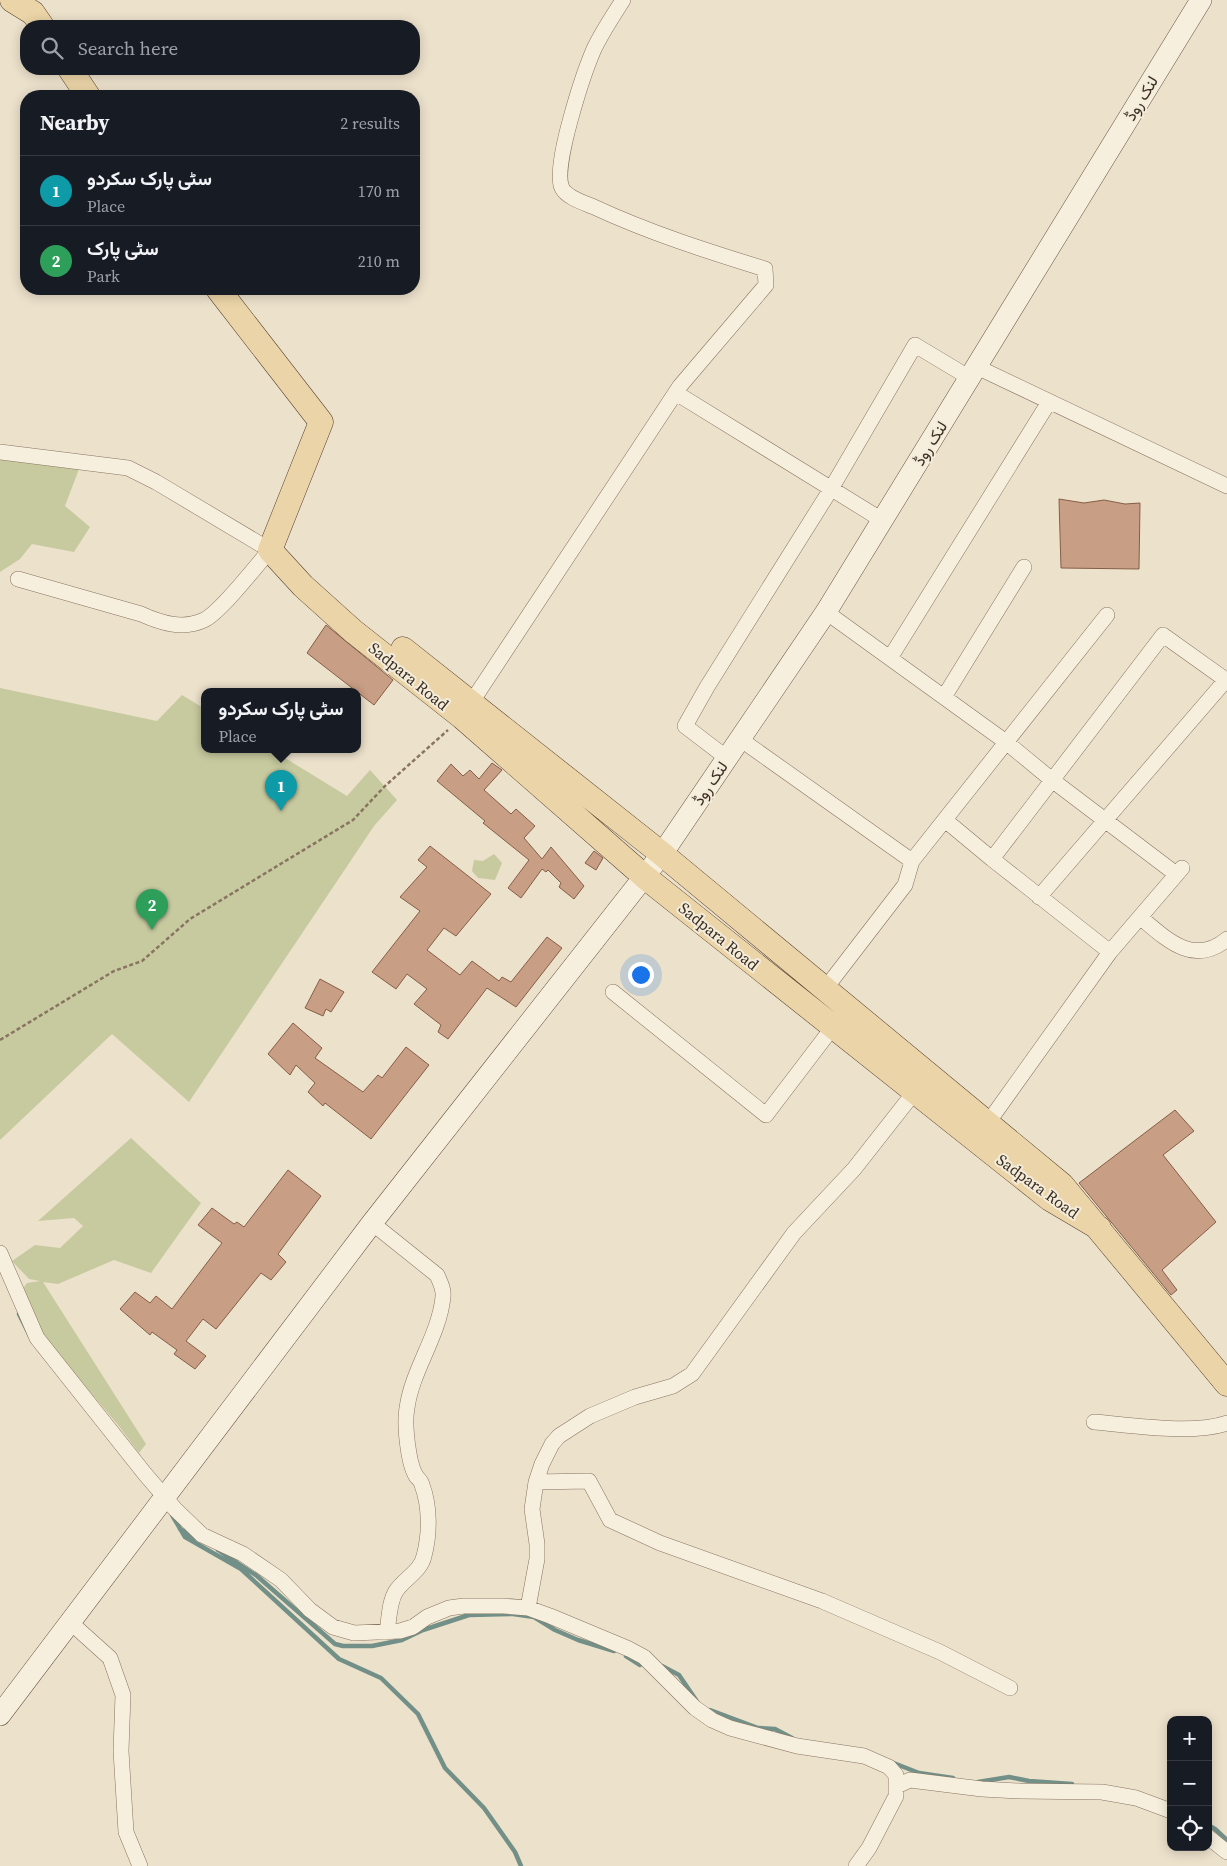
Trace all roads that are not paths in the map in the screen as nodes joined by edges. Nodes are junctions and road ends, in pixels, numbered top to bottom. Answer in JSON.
{"nodes":[{"id":1,"x":12,"y":0,"type":"edge"},
{"id":2,"x":623,"y":0,"type":"edge"},
{"id":3,"x":1201,"y":0,"type":"edge"},
{"id":4,"x":38,"y":20,"type":"edge"},
{"id":5,"x":74,"y":75,"type":"edge"},
{"id":6,"x":84,"y":90,"type":"edge"},
{"id":7,"x":223,"y":295,"type":"edge"},
{"id":8,"x":973,"y":372,"type":"junction"},
{"id":9,"x":676,"y":392,"type":"junction"},
{"id":10,"x":1049,"y":402,"type":"junction"},
{"id":11,"x":0,"y":452,"type":"edge"},
{"id":12,"x":1227,"y":486,"type":"edge"},
{"id":13,"x":832,"y":489,"type":"junction"},
{"id":14,"x":882,"y":520,"type":"junction"},
{"id":15,"x":270,"y":550,"type":"junction"},
{"id":16,"x":1024,"y":567,"type":"dead end"},
{"id":17,"x":18,"y":579,"type":"dead end"},
{"id":18,"x":826,"y":612,"type":"junction"},
{"id":19,"x":1107,"y":615,"type":"dead end"},
{"id":20,"x":890,"y":658,"type":"junction"},
{"id":21,"x":1227,"y":680,"type":"edge"},
{"id":22,"x":944,"y":697,"type":"junction"},
{"id":23,"x":466,"y":710,"type":"junction"},
{"id":24,"x":740,"y":739,"type":"junction"},
{"id":25,"x":1006,"y":742,"type":"junction"},
{"id":26,"x":727,"y":758,"type":"junction"},
{"id":27,"x":1052,"y":780,"type":"junction"},
{"id":28,"x":946,"y":820,"type":"junction"},
{"id":29,"x":1105,"y":820,"type":"junction"},
{"id":30,"x":662,"y":854,"type":"junction"},
{"id":31,"x":992,"y":859,"type":"junction"},
{"id":32,"x":912,"y":862,"type":"junction"},
{"id":33,"x":645,"y":878,"type":"junction"},
{"id":34,"x":1040,"y":897,"type":"junction"},
{"id":35,"x":1140,"y":917,"type":"junction"},
{"id":36,"x":1227,"y":939,"type":"edge"},
{"id":37,"x":1110,"y":952,"type":"junction"},
{"id":38,"x":825,"y":989,"type":"junction"},
{"id":39,"x":613,"y":992,"type":"dead end"},
{"id":40,"x":834,"y":1027,"type":"junction"},
{"id":41,"x":921,"y":1083,"type":"junction"},
{"id":42,"x":987,"y":1124,"type":"junction"},
{"id":43,"x":372,"y":1223,"type":"junction"},
{"id":44,"x":1099,"y":1228,"type":"junction"},
{"id":45,"x":0,"y":1253,"type":"edge"},
{"id":46,"x":1227,"y":1384,"type":"edge"},
{"id":47,"x":1094,"y":1422,"type":"dead end"},
{"id":48,"x":1227,"y":1423,"type":"edge"},
{"id":49,"x":536,"y":1482,"type":"junction"},
{"id":50,"x":165,"y":1496,"type":"junction"},
{"id":51,"x":528,"y":1608,"type":"junction"},
{"id":52,"x":70,"y":1622,"type":"junction"},
{"id":53,"x":388,"y":1632,"type":"junction"},
{"id":54,"x":1010,"y":1688,"type":"dead end"},
{"id":55,"x":0,"y":1715,"type":"edge"},
{"id":56,"x":897,"y":1786,"type":"junction"},
{"id":57,"x":1167,"y":1810,"type":"edge"},
{"id":58,"x":1212,"y":1840,"type":"edge"},
{"id":59,"x":1227,"y":1852,"type":"edge"},
{"id":60,"x":140,"y":1866,"type":"edge"},
{"id":61,"x":856,"y":1866,"type":"edge"}],
"edges":[{"from":1,"to":4,"type":"main road"},
{"from":2,"to":9,"type":"street"},
{"from":3,"to":8,"type":"main road","name":"لنک روڈ"},
{"from":5,"to":6,"type":"main road"},
{"from":7,"to":15,"type":"main road"},
{"from":8,"to":10,"type":"street"},
{"from":8,"to":13,"type":"street"},
{"from":8,"to":14,"type":"main road","name":"لنک روڈ"},
{"from":9,"to":13,"type":"street"},
{"from":9,"to":23,"type":"street"},
{"from":10,"to":12,"type":"street"},
{"from":10,"to":20,"type":"street"},
{"from":11,"to":15,"type":"street"},
{"from":13,"to":14,"type":"street"},
{"from":13,"to":26,"type":"street"},
{"from":14,"to":18,"type":"main road","name":"لنک روڈ"},
{"from":15,"to":17,"type":"street"},
{"from":15,"to":23,"type":"main road","name":"Sadpara Road"},
{"from":16,"to":22,"type":"street"},
{"from":18,"to":20,"type":"street"},
{"from":18,"to":24,"type":"main road","name":"لنک روڈ"},
{"from":19,"to":25,"type":"street"},
{"from":20,"to":22,"type":"street"},
{"from":21,"to":27,"type":"street"},
{"from":21,"to":29,"type":"street"},
{"from":22,"to":25,"type":"street"},
{"from":23,"to":30,"type":"main road","name":"Sadpara Road"},
{"from":23,"to":33,"type":"main road","name":"Sadpara Road"},
{"from":24,"to":26,"type":"main road","name":"لنک روڈ"},
{"from":24,"to":32,"type":"street"},
{"from":25,"to":27,"type":"street"},
{"from":25,"to":28,"type":"street"},
{"from":26,"to":30,"type":"main road","name":"لنک روڈ"},
{"from":27,"to":29,"type":"street"},
{"from":27,"to":31,"type":"street"},
{"from":28,"to":31,"type":"street"},
{"from":28,"to":32,"type":"street"},
{"from":29,"to":34,"type":"street"},
{"from":29,"to":35,"type":"street"},
{"from":30,"to":33,"type":"main road","name":"لنک روڈ"},
{"from":30,"to":38,"type":"main road","name":"Sadpara Road"},
{"from":31,"to":34,"type":"street"},
{"from":32,"to":38,"type":"street"},
{"from":33,"to":40,"type":"main road","name":"Sadpara Road"},
{"from":33,"to":43,"type":"main road","name":"لنک روڈ"},
{"from":34,"to":37,"type":"street"},
{"from":35,"to":36,"type":"street"},
{"from":35,"to":37,"type":"street"},
{"from":37,"to":42,"type":"street"},
{"from":38,"to":41,"type":"main road","name":"Sadpara Road"},
{"from":39,"to":40,"type":"street"},
{"from":40,"to":41,"type":"main road","name":"Sadpara Road"},
{"from":41,"to":42,"type":"main road","name":"Sadpara Road"},
{"from":41,"to":44,"type":"main road","name":"Sadpara Road"},
{"from":41,"to":49,"type":"street"},
{"from":42,"to":44,"type":"main road","name":"Sadpara Road"},
{"from":43,"to":50,"type":"main road","name":"لنک روڈ"},
{"from":43,"to":53,"type":"street"},
{"from":44,"to":46,"type":"main road"},
{"from":45,"to":50,"type":"street"},
{"from":47,"to":48,"type":"street"},
{"from":49,"to":51,"type":"street"},
{"from":49,"to":54,"type":"street"},
{"from":50,"to":52,"type":"main road","name":"لنک روڈ"},
{"from":50,"to":53,"type":"street"},
{"from":51,"to":53,"type":"street"},
{"from":51,"to":56,"type":"street"},
{"from":52,"to":55,"type":"main road","name":"لنک روڈ"},
{"from":52,"to":60,"type":"street"},
{"from":56,"to":57,"type":"street"},
{"from":56,"to":61,"type":"street"},
{"from":58,"to":59,"type":"street"}]}
